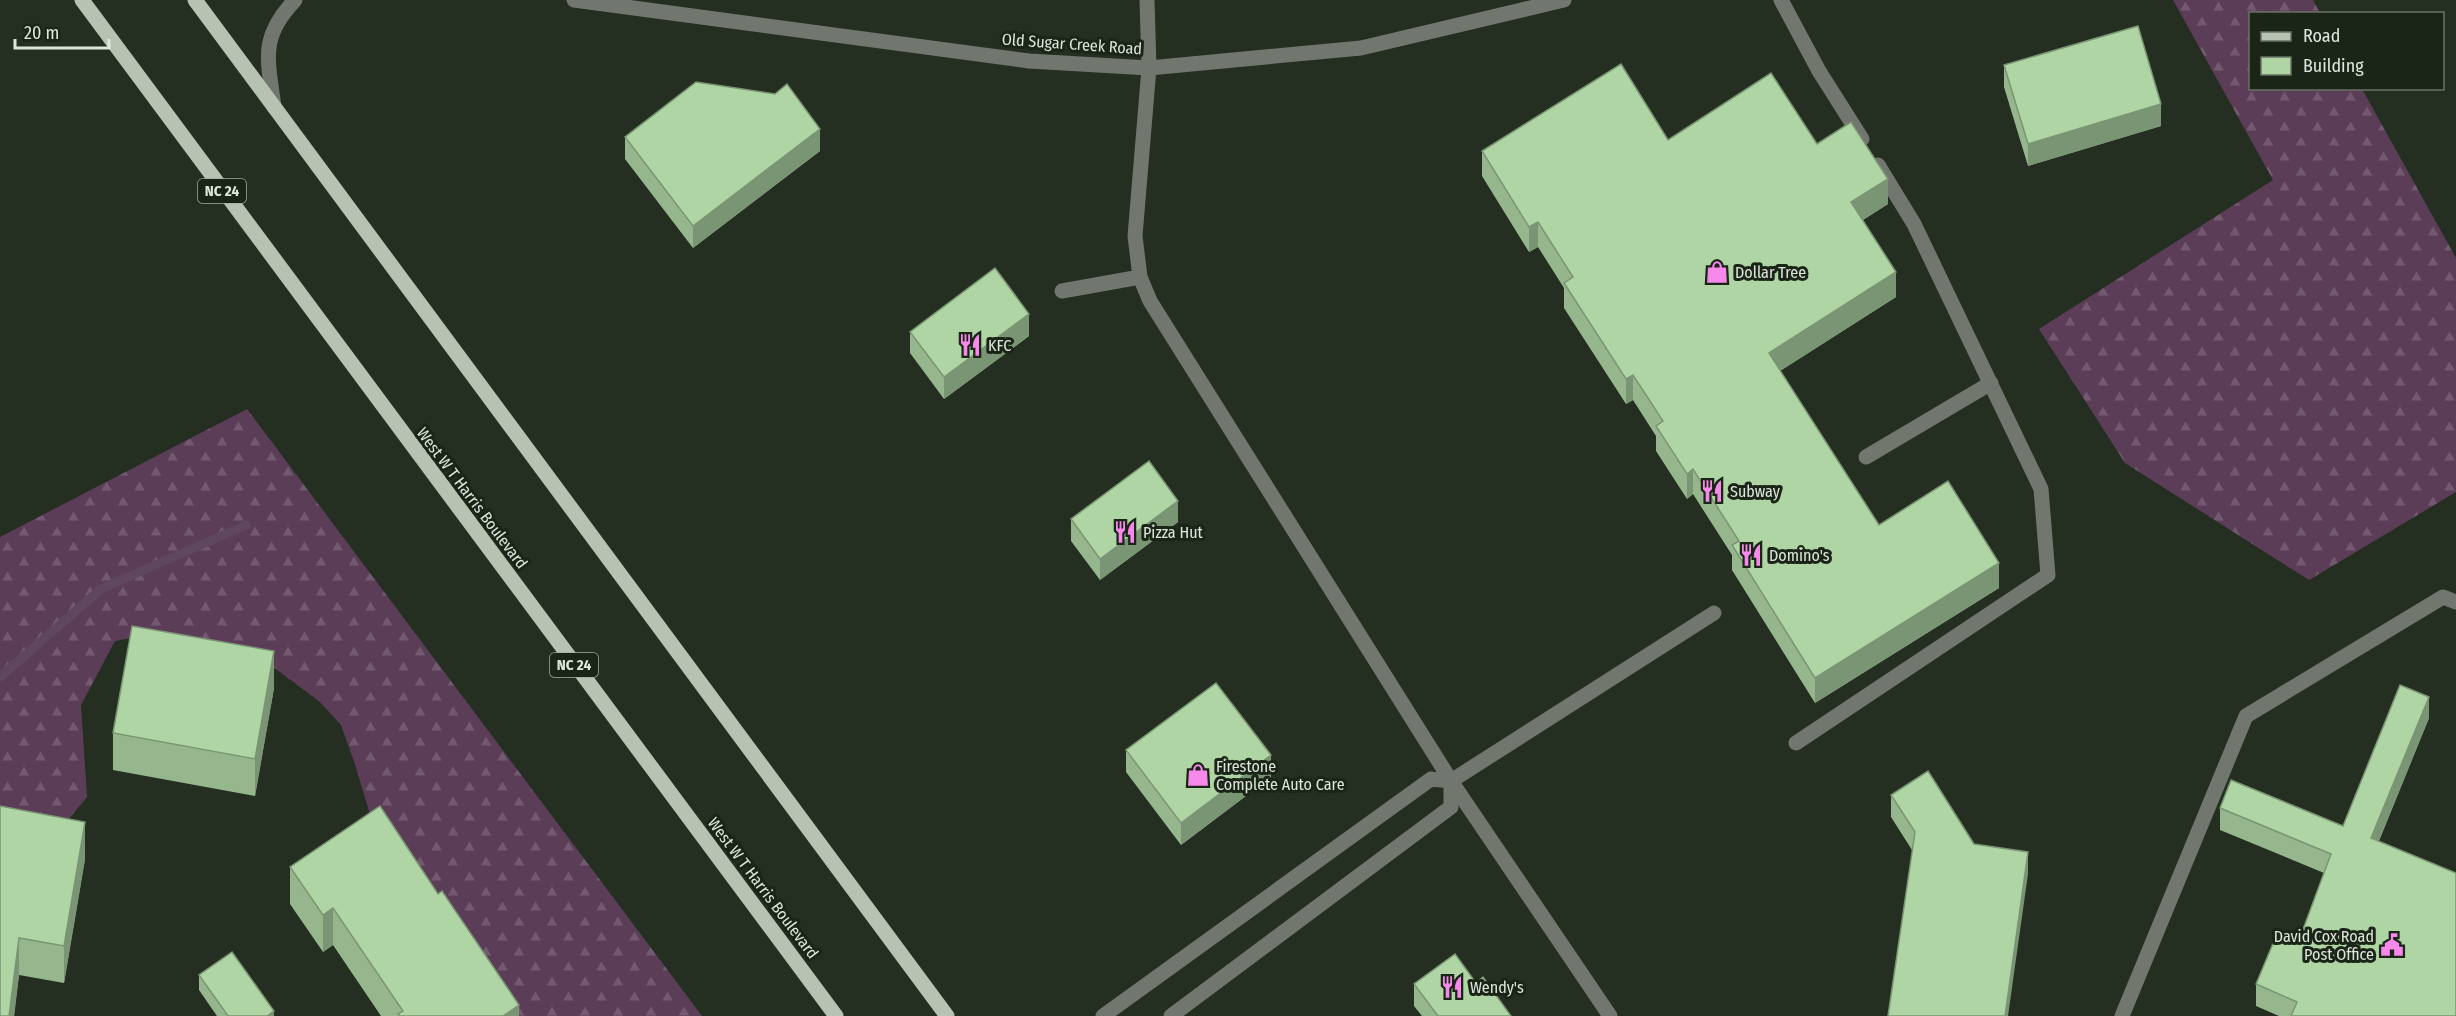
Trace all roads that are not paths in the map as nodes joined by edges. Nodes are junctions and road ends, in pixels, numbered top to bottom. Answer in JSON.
{"nodes":[{"id":1,"x":82,"y":0,"type":"edge"},
{"id":2,"x":195,"y":0,"type":"edge"},
{"id":3,"x":295,"y":0,"type":"edge"},
{"id":4,"x":574,"y":0,"type":"edge"},
{"id":5,"x":1147,"y":0,"type":"edge"},
{"id":6,"x":1564,"y":0,"type":"edge"},
{"id":7,"x":1781,"y":0,"type":"edge"},
{"id":8,"x":643,"y":5,"type":"edge"},
{"id":9,"x":1149,"y":68,"type":"junction"},
{"id":10,"x":274,"y":106,"type":"junction"},
{"id":11,"x":1140,"y":277,"type":"junction"},
{"id":12,"x":1062,"y":291,"type":"dead end"},
{"id":13,"x":1991,"y":383,"type":"junction"},
{"id":14,"x":1866,"y":457,"type":"dead end"},
{"id":15,"x":2456,"y":602,"type":"edge"},
{"id":16,"x":1714,"y":613,"type":"dead end"},
{"id":17,"x":1796,"y":743,"type":"dead end"},
{"id":18,"x":1451,"y":781,"type":"junction"},
{"id":19,"x":836,"y":1016,"type":"edge"},
{"id":20,"x":946,"y":1016,"type":"edge"},
{"id":21,"x":1103,"y":1016,"type":"edge"},
{"id":22,"x":1171,"y":1016,"type":"edge"},
{"id":23,"x":1610,"y":1016,"type":"edge"},
{"id":24,"x":2122,"y":1016,"type":"edge"}],
"edges":[{"from":1,"to":19,"type":"main road","name":"West W T Harris Boulevard","number":"NC 24"},
{"from":2,"to":10,"type":"main road"},
{"from":3,"to":10,"type":"street"},
{"from":4,"to":8,"type":"street","name":"Old Sugar Creek Road"},
{"from":5,"to":9,"type":"street"},
{"from":6,"to":9,"type":"street","name":"Old Sugar Creek Road"},
{"from":7,"to":13,"type":"street"},
{"from":8,"to":9,"type":"street","name":"Old Sugar Creek Road"},
{"from":9,"to":11,"type":"street"},
{"from":10,"to":20,"type":"main road"},
{"from":11,"to":12,"type":"street"},
{"from":11,"to":18,"type":"street"},
{"from":13,"to":14,"type":"street"},
{"from":13,"to":17,"type":"street"},
{"from":15,"to":24,"type":"street"},
{"from":16,"to":18,"type":"street"},
{"from":18,"to":21,"type":"street"},
{"from":18,"to":22,"type":"street"},
{"from":18,"to":23,"type":"street"}]}
